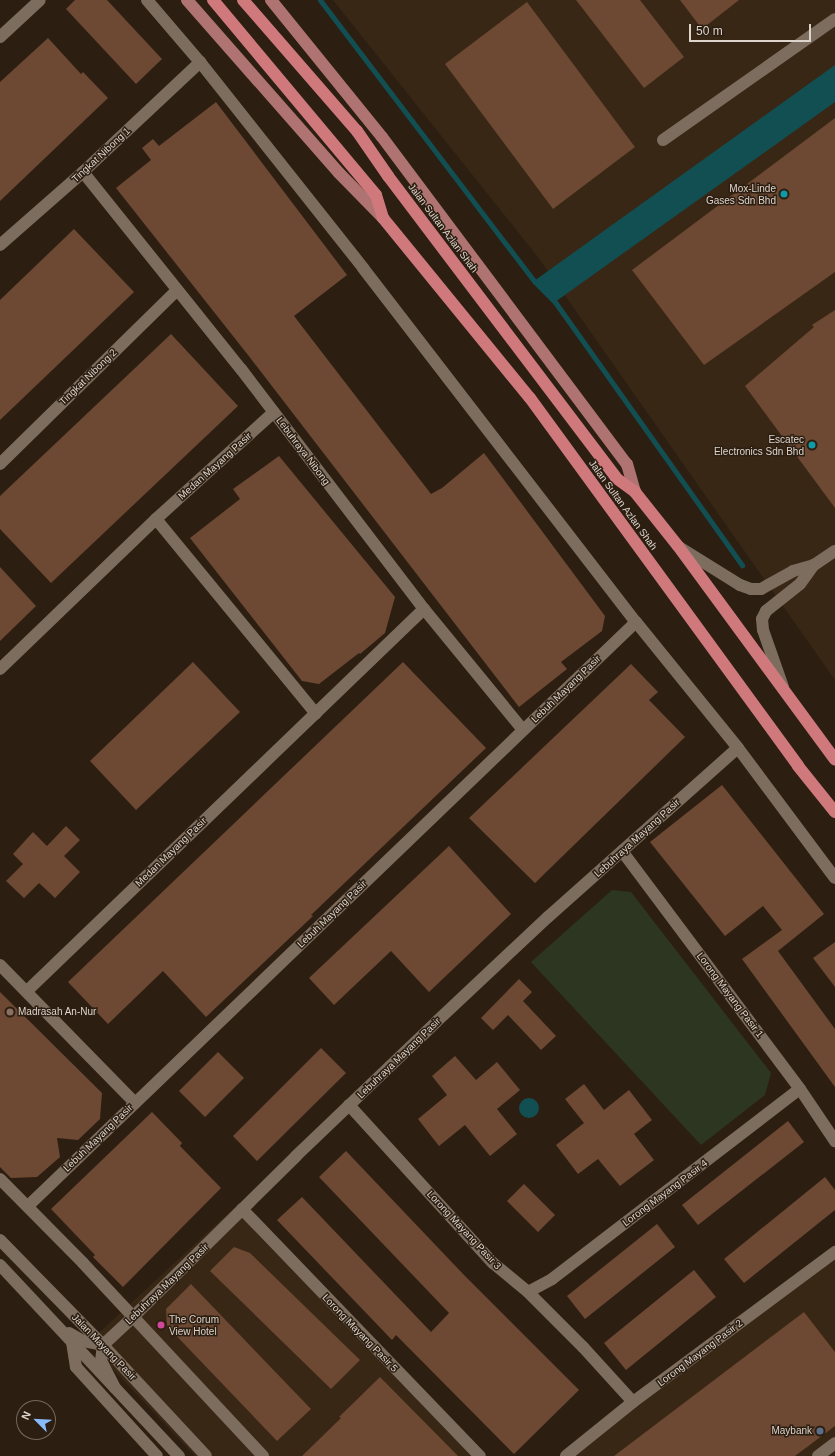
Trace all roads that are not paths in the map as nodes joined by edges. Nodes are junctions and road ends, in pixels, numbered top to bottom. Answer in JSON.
{"nodes":[{"id":1,"x":40,"y":0,"type":"edge"},
{"id":2,"x":147,"y":0,"type":"edge"},
{"id":3,"x":186,"y":0,"type":"edge"},
{"id":4,"x":213,"y":0,"type":"edge"},
{"id":5,"x":243,"y":0,"type":"edge"},
{"id":6,"x":271,"y":0,"type":"edge"},
{"id":7,"x":835,"y":19,"type":"edge"},
{"id":8,"x":0,"y":37,"type":"edge"},
{"id":9,"x":200,"y":62,"type":"junction"},
{"id":10,"x":663,"y":140,"type":"dead end"},
{"id":11,"x":84,"y":172,"type":"junction"},
{"id":12,"x":384,"y":218,"type":"junction"},
{"id":13,"x":0,"y":245,"type":"edge"},
{"id":14,"x":177,"y":290,"type":"junction"},
{"id":15,"x":274,"y":412,"type":"junction"},
{"id":16,"x":0,"y":464,"type":"edge"},
{"id":17,"x":635,"y":492,"type":"junction"},
{"id":18,"x":156,"y":519,"type":"junction"},
{"id":19,"x":678,"y":546,"type":"junction"},
{"id":20,"x":835,"y":551,"type":"edge"},
{"id":21,"x":814,"y":565,"type":"junction"},
{"id":22,"x":424,"y":610,"type":"junction"},
{"id":23,"x":636,"y":622,"type":"junction"},
{"id":24,"x":0,"y":669,"type":"edge"},
{"id":25,"x":785,"y":692,"type":"junction"},
{"id":26,"x":316,"y":714,"type":"junction"},
{"id":27,"x":523,"y":730,"type":"junction"},
{"id":28,"x":738,"y":748,"type":"junction"},
{"id":29,"x":835,"y":760,"type":"edge"},
{"id":30,"x":835,"y":812,"type":"edge"},
{"id":31,"x":622,"y":851,"type":"junction"},
{"id":32,"x":835,"y":878,"type":"edge"},
{"id":33,"x":0,"y":965,"type":"edge"},
{"id":34,"x":27,"y":991,"type":"junction"},
{"id":35,"x":800,"y":1089,"type":"junction"},
{"id":36,"x":135,"y":1103,"type":"junction"},
{"id":37,"x":349,"y":1105,"type":"junction"},
{"id":38,"x":835,"y":1141,"type":"edge"},
{"id":39,"x":0,"y":1179,"type":"edge"},
{"id":40,"x":28,"y":1206,"type":"junction"},
{"id":41,"x":242,"y":1210,"type":"junction"},
{"id":42,"x":0,"y":1240,"type":"edge"},
{"id":43,"x":835,"y":1252,"type":"edge"},
{"id":44,"x":0,"y":1265,"type":"edge"},
{"id":45,"x":528,"y":1292,"type":"junction"},
{"id":46,"x":133,"y":1317,"type":"junction"},
{"id":47,"x":59,"y":1327,"type":"junction"},
{"id":48,"x":72,"y":1342,"type":"junction"},
{"id":49,"x":103,"y":1345,"type":"junction"},
{"id":50,"x":115,"y":1388,"type":"junction"},
{"id":51,"x":633,"y":1402,"type":"junction"},
{"id":52,"x":835,"y":1443,"type":"edge"},
{"id":53,"x":157,"y":1456,"type":"edge"},
{"id":54,"x":179,"y":1456,"type":"edge"},
{"id":55,"x":206,"y":1456,"type":"edge"},
{"id":56,"x":263,"y":1456,"type":"edge"},
{"id":57,"x":480,"y":1456,"type":"edge"},
{"id":58,"x":566,"y":1456,"type":"edge"},
{"id":59,"x":818,"y":1456,"type":"edge"}],
"edges":[{"from":1,"to":8,"type":"street"},
{"from":2,"to":9,"type":"street"},
{"from":3,"to":12,"type":"main road","name":"Jalan Sultan Azlan Shah"},
{"from":4,"to":12,"type":"highway","name":"Jalan Sultan Azlan Shah"},
{"from":5,"to":17,"type":"highway","name":"Jalan Sultan Azlan Shah"},
{"from":6,"to":17,"type":"main road","name":"Jalan Sultan Azlan Shah"},
{"from":7,"to":10,"type":"street"},
{"from":9,"to":11,"type":"street","name":"Tingkat Nibong 1"},
{"from":9,"to":23,"type":"street"},
{"from":11,"to":13,"type":"street","name":"Tingkat Nibong 1"},
{"from":11,"to":14,"type":"street","name":"Lebuhraya Nibong"},
{"from":12,"to":30,"type":"highway","name":"Jalan Sultan Azlan Shah"},
{"from":14,"to":15,"type":"street","name":"Lebuhraya Nibong"},
{"from":14,"to":16,"type":"street","name":"Tingkat Nibong 2"},
{"from":15,"to":18,"type":"street","name":"Medan Mayang Pasir"},
{"from":15,"to":22,"type":"street","name":"Lebuhraya Nibong"},
{"from":17,"to":19,"type":"highway","name":"Jalan Sultan Azlan Shah"},
{"from":18,"to":24,"type":"street","name":"Medan Mayang Pasir"},
{"from":18,"to":26,"type":"street"},
{"from":19,"to":21,"type":"street"},
{"from":19,"to":25,"type":"highway","name":"Jalan Sultan Azlan Shah"},
{"from":20,"to":21,"type":"street"},
{"from":21,"to":25,"type":"street"},
{"from":22,"to":26,"type":"street","name":"Medan Mayang Pasir"},
{"from":22,"to":27,"type":"street","name":"Lebuhraya Nibong"},
{"from":23,"to":27,"type":"street","name":"Lebuh Mayang Pasir"},
{"from":23,"to":28,"type":"street"},
{"from":25,"to":29,"type":"highway","name":"Jalan Sultan Azlan Shah"},
{"from":26,"to":34,"type":"street","name":"Medan Mayang Pasir"},
{"from":27,"to":36,"type":"street","name":"Lebuh Mayang Pasir"},
{"from":28,"to":31,"type":"street","name":"Lebuhraya Mayang Pasir"},
{"from":28,"to":32,"type":"street"},
{"from":31,"to":35,"type":"street","name":"Lorong Mayang Pasir 1"},
{"from":31,"to":37,"type":"street","name":"Lebuhraya Mayang Pasir"},
{"from":33,"to":34,"type":"street"},
{"from":34,"to":36,"type":"street"},
{"from":35,"to":38,"type":"street","name":"Lorong Mayang Pasir 1"},
{"from":35,"to":45,"type":"street","name":"Lorong Mayang Pasir 4"},
{"from":36,"to":40,"type":"street","name":"Lebuh Mayang Pasir"},
{"from":37,"to":41,"type":"street","name":"Lebuhraya Mayang Pasir"},
{"from":37,"to":45,"type":"street","name":"Lorong Mayang Pasir 3"},
{"from":39,"to":40,"type":"street"},
{"from":40,"to":46,"type":"street"},
{"from":41,"to":46,"type":"street","name":"Lebuhraya Mayang Pasir"},
{"from":41,"to":57,"type":"street","name":"Lorong Mayang Pasir 5"},
{"from":42,"to":49,"type":"street","name":"Jalan Mayang Pasir"},
{"from":43,"to":51,"type":"street","name":"Lorong Mayang Pasir 2"},
{"from":44,"to":47,"type":"street","name":"Jalan Mayang Pasir"},
{"from":45,"to":51,"type":"street","name":"Lorong Mayang Pasir 3"},
{"from":46,"to":49,"type":"street","name":"Lebuhraya Mayang Pasir"},
{"from":46,"to":56,"type":"street"},
{"from":47,"to":48,"type":"street","name":"Jalan Mayang Pasir"},
{"from":47,"to":49,"type":"street"},
{"from":48,"to":50,"type":"street","name":"Jalan Mayang Pasir"},
{"from":48,"to":53,"type":"street"},
{"from":49,"to":50,"type":"street"},
{"from":49,"to":55,"type":"street","name":"Jalan Mayang Pasir"},
{"from":50,"to":54,"type":"street","name":"Jalan Mayang Pasir"},
{"from":51,"to":58,"type":"street","name":"Lorong Mayang Pasir 2"},
{"from":52,"to":59,"type":"street"}]}
